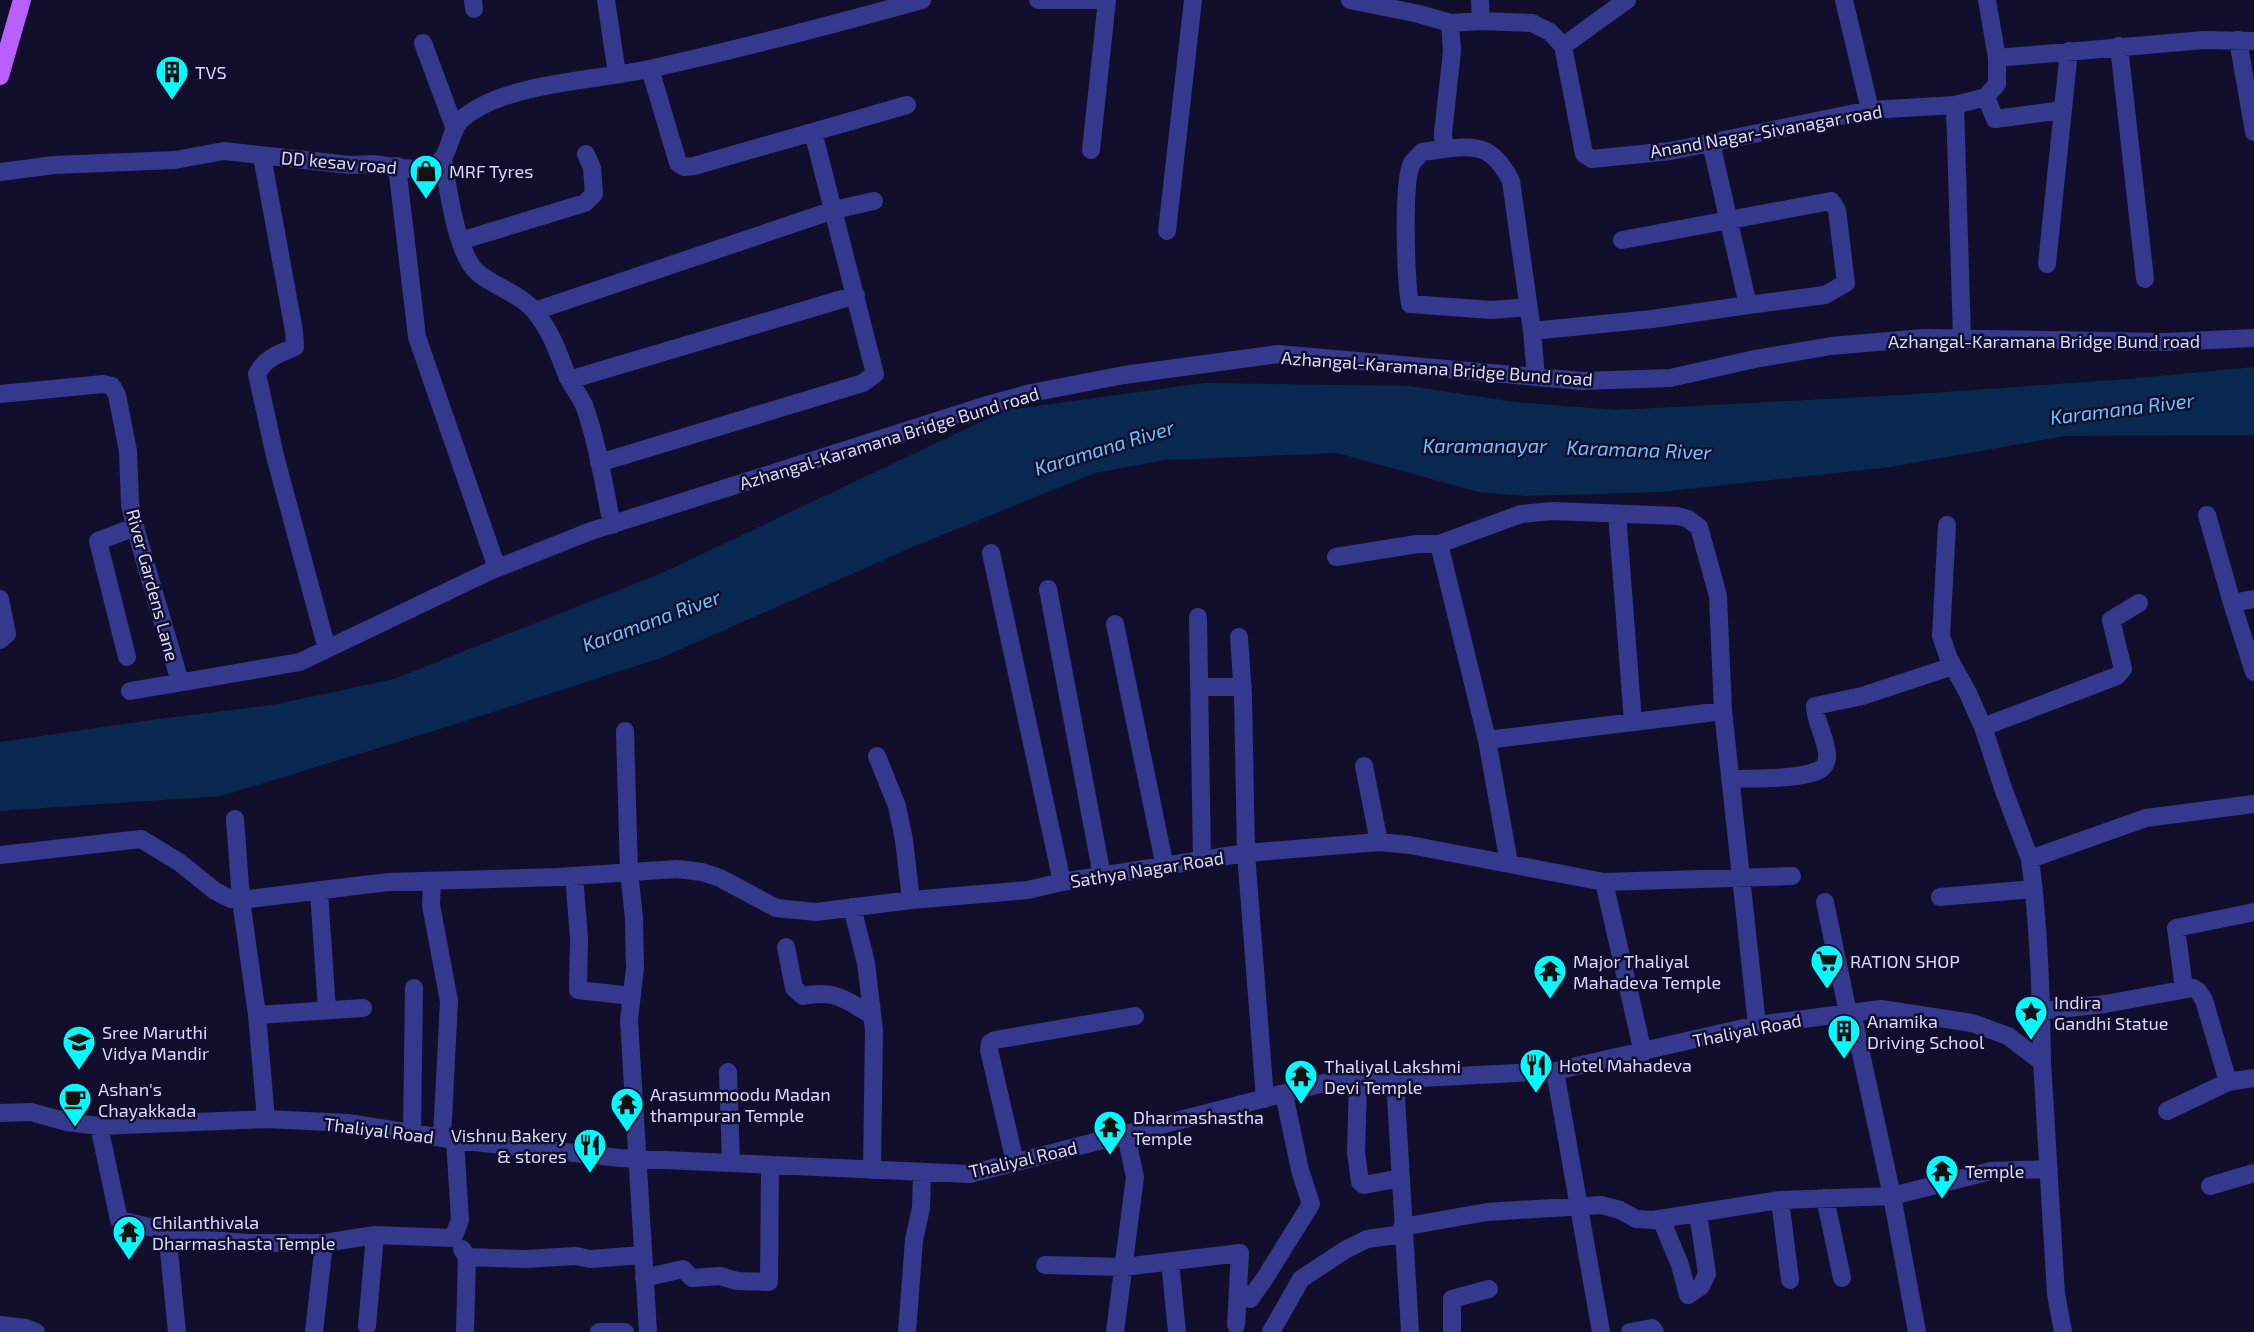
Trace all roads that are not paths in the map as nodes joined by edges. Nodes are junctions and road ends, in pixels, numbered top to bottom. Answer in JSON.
{"nodes":[{"id":1,"x":22,"y":0,"type":"edge"},
{"id":2,"x":606,"y":0,"type":"edge"},
{"id":3,"x":922,"y":0,"type":"edge"},
{"id":4,"x":1038,"y":0,"type":"edge"},
{"id":5,"x":1098,"y":0,"type":"edge"},
{"id":6,"x":1107,"y":0,"type":"edge"},
{"id":7,"x":1193,"y":0,"type":"edge"},
{"id":8,"x":1350,"y":0,"type":"edge"},
{"id":9,"x":1480,"y":0,"type":"edge"},
{"id":10,"x":1627,"y":0,"type":"edge"},
{"id":11,"x":1844,"y":0,"type":"edge"},
{"id":12,"x":1987,"y":0,"type":"edge"},
{"id":13,"x":863,"y":7,"type":"edge"},
{"id":14,"x":1481,"y":21,"type":"junction"},
{"id":15,"x":1450,"y":23,"type":"junction"},
{"id":16,"x":2246,"y":41,"type":"edge"},
{"id":17,"x":423,"y":43,"type":"dead end"},
{"id":18,"x":1563,"y":46,"type":"junction"},
{"id":19,"x":2119,"y":46,"type":"junction"},
{"id":20,"x":2069,"y":51,"type":"junction"},
{"id":21,"x":1997,"y":58,"type":"junction"},
{"id":22,"x":650,"y":69,"type":"junction"},
{"id":23,"x":618,"y":74,"type":"junction"},
{"id":24,"x":0,"y":76,"type":"edge"},
{"id":25,"x":1986,"y":97,"type":"junction"},
{"id":26,"x":908,"y":105,"type":"dead end"},
{"id":27,"x":1956,"y":105,"type":"junction"},
{"id":28,"x":1870,"y":110,"type":"junction"},
{"id":29,"x":2063,"y":110,"type":"junction"},
{"id":30,"x":455,"y":129,"type":"junction"},
{"id":31,"x":813,"y":132,"type":"junction"},
{"id":32,"x":2254,"y":132,"type":"edge"},
{"id":33,"x":1711,"y":143,"type":"junction"},
{"id":34,"x":1091,"y":150,"type":"dead end"},
{"id":35,"x":1444,"y":150,"type":"junction"},
{"id":36,"x":586,"y":154,"type":"dead end"},
{"id":37,"x":262,"y":156,"type":"junction"},
{"id":38,"x":442,"y":160,"type":"junction"},
{"id":39,"x":397,"y":166,"type":"junction"},
{"id":40,"x":0,"y":172,"type":"edge"},
{"id":41,"x":874,"y":201,"type":"dead end"},
{"id":42,"x":834,"y":210,"type":"junction"},
{"id":43,"x":1730,"y":219,"type":"junction"},
{"id":44,"x":1167,"y":231,"type":"dead end"},
{"id":45,"x":460,"y":240,"type":"junction"},
{"id":46,"x":1622,"y":240,"type":"dead end"},
{"id":47,"x":2048,"y":264,"type":"dead end"},
{"id":48,"x":2145,"y":279,"type":"dead end"},
{"id":49,"x":856,"y":296,"type":"junction"},
{"id":50,"x":1748,"y":305,"type":"junction"},
{"id":51,"x":1528,"y":307,"type":"junction"},
{"id":52,"x":535,"y":311,"type":"junction"},
{"id":53,"x":1532,"y":331,"type":"junction"},
{"id":54,"x":2254,"y":338,"type":"edge"},
{"id":55,"x":1962,"y":339,"type":"junction"},
{"id":56,"x":1536,"y":377,"type":"junction"},
{"id":57,"x":569,"y":380,"type":"junction"},
{"id":58,"x":0,"y":394,"type":"edge"},
{"id":59,"x":599,"y":463,"type":"junction"},
{"id":60,"x":1617,"y":514,"type":"junction"},
{"id":61,"x":2207,"y":515,"type":"dead end"},
{"id":62,"x":612,"y":525,"type":"junction"},
{"id":63,"x":1947,"y":525,"type":"dead end"},
{"id":64,"x":135,"y":527,"type":"junction"},
{"id":65,"x":1439,"y":544,"type":"junction"},
{"id":66,"x":991,"y":553,"type":"dead end"},
{"id":67,"x":1336,"y":557,"type":"dead end"},
{"id":68,"x":497,"y":568,"type":"junction"},
{"id":69,"x":1048,"y":589,"type":"dead end"},
{"id":70,"x":0,"y":599,"type":"edge"},
{"id":71,"x":2254,"y":599,"type":"edge"},
{"id":72,"x":2139,"y":603,"type":"dead end"},
{"id":73,"x":2232,"y":603,"type":"junction"},
{"id":74,"x":1198,"y":617,"type":"dead end"},
{"id":75,"x":1115,"y":624,"type":"dead end"},
{"id":76,"x":1239,"y":637,"type":"dead end"},
{"id":77,"x":0,"y":640,"type":"edge"},
{"id":78,"x":327,"y":649,"type":"junction"},
{"id":79,"x":127,"y":657,"type":"dead end"},
{"id":80,"x":1953,"y":666,"type":"junction"},
{"id":81,"x":2254,"y":672,"type":"edge"},
{"id":82,"x":180,"y":682,"type":"junction"},
{"id":83,"x":1199,"y":687,"type":"junction"},
{"id":84,"x":1243,"y":687,"type":"junction"},
{"id":85,"x":130,"y":691,"type":"dead end"},
{"id":86,"x":1723,"y":711,"type":"junction"},
{"id":87,"x":1633,"y":722,"type":"junction"},
{"id":88,"x":1983,"y":727,"type":"junction"},
{"id":89,"x":625,"y":731,"type":"dead end"},
{"id":90,"x":1487,"y":740,"type":"junction"},
{"id":91,"x":877,"y":756,"type":"dead end"},
{"id":92,"x":1364,"y":766,"type":"dead end"},
{"id":93,"x":1732,"y":779,"type":"junction"},
{"id":94,"x":2254,"y":804,"type":"edge"},
{"id":95,"x":236,"y":819,"type":"dead end"},
{"id":96,"x":1379,"y":842,"type":"junction"},
{"id":97,"x":1246,"y":853,"type":"junction"},
{"id":98,"x":0,"y":855,"type":"edge"},
{"id":99,"x":2030,"y":859,"type":"junction"},
{"id":100,"x":1202,"y":861,"type":"junction"},
{"id":101,"x":1509,"y":863,"type":"junction"},
{"id":102,"x":1165,"y":867,"type":"junction"},
{"id":103,"x":629,"y":872,"type":"junction"},
{"id":104,"x":574,"y":876,"type":"junction"},
{"id":105,"x":1102,"y":876,"type":"junction"},
{"id":106,"x":1792,"y":876,"type":"dead end"},
{"id":107,"x":1742,"y":879,"type":"junction"},
{"id":108,"x":432,"y":881,"type":"junction"},
{"id":109,"x":1062,"y":882,"type":"junction"},
{"id":110,"x":1604,"y":882,"type":"junction"},
{"id":111,"x":2034,"y":889,"type":"junction"},
{"id":112,"x":319,"y":892,"type":"junction"},
{"id":113,"x":1940,"y":897,"type":"dead end"},
{"id":114,"x":241,"y":900,"type":"junction"},
{"id":115,"x":910,"y":900,"type":"junction"},
{"id":116,"x":1826,"y":902,"type":"dead end"},
{"id":117,"x":852,"y":907,"type":"junction"},
{"id":118,"x":2254,"y":912,"type":"edge"},
{"id":119,"x":786,"y":947,"type":"dead end"},
{"id":120,"x":414,"y":988,"type":"dead end"},
{"id":121,"x":2184,"y":988,"type":"junction"},
{"id":122,"x":632,"y":996,"type":"junction"},
{"id":123,"x":363,"y":1008,"type":"dead end"},
{"id":124,"x":327,"y":1010,"type":"junction"},
{"id":125,"x":2041,"y":1011,"type":"junction"},
{"id":126,"x":1850,"y":1012,"type":"junction"},
{"id":127,"x":256,"y":1015,"type":"junction"},
{"id":128,"x":872,"y":1015,"type":"junction"},
{"id":129,"x":1135,"y":1016,"type":"dead end"},
{"id":130,"x":1758,"y":1025,"type":"junction"},
{"id":131,"x":1643,"y":1053,"type":"junction"},
{"id":132,"x":2042,"y":1062,"type":"junction"},
{"id":133,"x":1555,"y":1071,"type":"junction"},
{"id":134,"x":728,"y":1072,"type":"dead end"},
{"id":135,"x":2254,"y":1078,"type":"edge"},
{"id":136,"x":1395,"y":1080,"type":"junction"},
{"id":137,"x":1358,"y":1082,"type":"junction"},
{"id":138,"x":2228,"y":1082,"type":"junction"},
{"id":139,"x":1284,"y":1094,"type":"junction"},
{"id":140,"x":1265,"y":1099,"type":"junction"},
{"id":141,"x":2167,"y":1111,"type":"dead end"},
{"id":142,"x":0,"y":1113,"type":"edge"},
{"id":143,"x":266,"y":1119,"type":"junction"},
{"id":144,"x":99,"y":1126,"type":"junction"},
{"id":145,"x":412,"y":1132,"type":"junction"},
{"id":146,"x":1126,"y":1135,"type":"junction"},
{"id":147,"x":448,"y":1139,"type":"junction"},
{"id":148,"x":636,"y":1159,"type":"junction"},
{"id":149,"x":1015,"y":1162,"type":"junction"},
{"id":150,"x":731,"y":1163,"type":"junction"},
{"id":151,"x":770,"y":1165,"type":"junction"},
{"id":152,"x":2049,"y":1169,"type":"junction"},
{"id":153,"x":872,"y":1170,"type":"junction"},
{"id":154,"x":922,"y":1172,"type":"junction"},
{"id":155,"x":2254,"y":1173,"type":"edge"},
{"id":156,"x":1401,"y":1178,"type":"junction"},
{"id":157,"x":2210,"y":1186,"type":"dead end"},
{"id":158,"x":1892,"y":1196,"type":"junction"},
{"id":159,"x":1825,"y":1198,"type":"junction"},
{"id":160,"x":1780,"y":1200,"type":"junction"},
{"id":161,"x":1580,"y":1205,"type":"junction"},
{"id":162,"x":1698,"y":1213,"type":"junction"},
{"id":163,"x":1661,"y":1219,"type":"junction"},
{"id":164,"x":1403,"y":1230,"type":"junction"},
{"id":165,"x":167,"y":1231,"type":"junction"},
{"id":166,"x":375,"y":1235,"type":"junction"},
{"id":167,"x":453,"y":1238,"type":"junction"},
{"id":168,"x":324,"y":1243,"type":"junction"},
{"id":169,"x":642,"y":1255,"type":"junction"},
{"id":170,"x":467,"y":1257,"type":"junction"},
{"id":171,"x":1170,"y":1261,"type":"junction"},
{"id":172,"x":1045,"y":1265,"type":"dead end"},
{"id":173,"x":1124,"y":1267,"type":"junction"},
{"id":174,"x":644,"y":1278,"type":"junction"},
{"id":175,"x":1842,"y":1278,"type":"dead end"},
{"id":176,"x":1790,"y":1280,"type":"dead end"},
{"id":177,"x":1238,"y":1289,"type":"junction"},
{"id":178,"x":1489,"y":1289,"type":"dead end"},
{"id":179,"x":0,"y":1325,"type":"edge"},
{"id":180,"x":1236,"y":1325,"type":"dead end"},
{"id":181,"x":367,"y":1326,"type":"dead end"},
{"id":182,"x":648,"y":1330,"type":"edge"},
{"id":183,"x":36,"y":1332,"type":"edge"},
{"id":184,"x":177,"y":1332,"type":"edge"},
{"id":185,"x":314,"y":1332,"type":"edge"},
{"id":186,"x":465,"y":1332,"type":"edge"},
{"id":187,"x":599,"y":1332,"type":"edge"},
{"id":188,"x":626,"y":1332,"type":"edge"},
{"id":189,"x":907,"y":1332,"type":"edge"},
{"id":190,"x":1115,"y":1332,"type":"edge"},
{"id":191,"x":1177,"y":1332,"type":"edge"},
{"id":192,"x":1271,"y":1332,"type":"edge"},
{"id":193,"x":1410,"y":1332,"type":"edge"},
{"id":194,"x":1452,"y":1332,"type":"edge"},
{"id":195,"x":1601,"y":1332,"type":"edge"},
{"id":196,"x":1630,"y":1332,"type":"edge"},
{"id":197,"x":1655,"y":1332,"type":"edge"},
{"id":198,"x":1917,"y":1332,"type":"edge"},
{"id":199,"x":2063,"y":1332,"type":"edge"}],
"edges":[{"from":1,"to":24,"type":"main road"},
{"from":2,"to":23,"type":"street"},
{"from":3,"to":13,"type":"street"},
{"from":4,"to":5,"type":"street"},
{"from":6,"to":34,"type":"street"},
{"from":7,"to":44,"type":"street"},
{"from":8,"to":15,"type":"street"},
{"from":9,"to":14,"type":"street"},
{"from":10,"to":18,"type":"street"},
{"from":11,"to":28,"type":"street"},
{"from":12,"to":21,"type":"street"},
{"from":13,"to":22,"type":"street"},
{"from":14,"to":15,"type":"street"},
{"from":14,"to":18,"type":"street"},
{"from":15,"to":35,"type":"street"},
{"from":16,"to":19,"type":"street"},
{"from":16,"to":32,"type":"street"},
{"from":17,"to":30,"type":"street"},
{"from":18,"to":33,"type":"street","name":"Anand Nagar-Sivanagar road"},
{"from":19,"to":20,"type":"street"},
{"from":19,"to":48,"type":"street"},
{"from":20,"to":21,"type":"street"},
{"from":20,"to":29,"type":"street"},
{"from":21,"to":25,"type":"street"},
{"from":22,"to":23,"type":"street"},
{"from":22,"to":31,"type":"street"},
{"from":23,"to":30,"type":"street"},
{"from":25,"to":27,"type":"street","name":"Anand Nagar-Sivanagar road"},
{"from":25,"to":29,"type":"street"},
{"from":26,"to":31,"type":"street"},
{"from":27,"to":28,"type":"street","name":"Anand Nagar-Sivanagar road"},
{"from":27,"to":55,"type":"street"},
{"from":28,"to":33,"type":"street","name":"Anand Nagar-Sivanagar road"},
{"from":29,"to":47,"type":"street"},
{"from":30,"to":38,"type":"street"},
{"from":31,"to":42,"type":"street"},
{"from":33,"to":43,"type":"street"},
{"from":35,"to":51,"type":"street"},
{"from":35,"to":51,"type":"street"},
{"from":36,"to":45,"type":"street"},
{"from":37,"to":39,"type":"street","name":"DD kesav road"},
{"from":37,"to":40,"type":"street","name":"DD kesav road"},
{"from":37,"to":78,"type":"street"},
{"from":38,"to":39,"type":"street","name":"DD kesav road"},
{"from":38,"to":45,"type":"street"},
{"from":39,"to":68,"type":"street"},
{"from":41,"to":42,"type":"street"},
{"from":42,"to":49,"type":"street"},
{"from":42,"to":52,"type":"street"},
{"from":43,"to":46,"type":"street"},
{"from":43,"to":50,"type":"street"},
{"from":43,"to":50,"type":"street"},
{"from":45,"to":52,"type":"street"},
{"from":49,"to":57,"type":"street"},
{"from":49,"to":59,"type":"street"},
{"from":50,"to":53,"type":"street"},
{"from":51,"to":53,"type":"street"},
{"from":52,"to":57,"type":"street"},
{"from":53,"to":56,"type":"street"},
{"from":54,"to":55,"type":"street","name":"Azhangal-Karamana Bridge Bund road"},
{"from":55,"to":56,"type":"street","name":"Azhangal-Karamana Bridge Bund road"},
{"from":56,"to":62,"type":"street","name":"Azhangal-Karamana Bridge Bund road"},
{"from":57,"to":59,"type":"street"},
{"from":58,"to":64,"type":"street","name":"River Gardens Lane"},
{"from":59,"to":62,"type":"street"},
{"from":60,"to":65,"type":"street"},
{"from":60,"to":86,"type":"street"},
{"from":60,"to":87,"type":"street"},
{"from":61,"to":73,"type":"street"},
{"from":62,"to":68,"type":"street","name":"Azhangal-Karamana Bridge Bund road"},
{"from":63,"to":80,"type":"street"},
{"from":64,"to":79,"type":"street"},
{"from":64,"to":82,"type":"street","name":"River Gardens Lane"},
{"from":65,"to":67,"type":"street"},
{"from":65,"to":90,"type":"street"},
{"from":66,"to":109,"type":"street"},
{"from":68,"to":78,"type":"street","name":"Azhangal-Karamana Bridge Bund road"},
{"from":69,"to":105,"type":"street"},
{"from":70,"to":77,"type":"street"},
{"from":71,"to":73,"type":"street"},
{"from":72,"to":88,"type":"street"},
{"from":73,"to":81,"type":"street"},
{"from":74,"to":83,"type":"street"},
{"from":75,"to":102,"type":"street"},
{"from":76,"to":84,"type":"street"},
{"from":78,"to":82,"type":"street","name":"Azhangal-Karamana Bridge Bund road"},
{"from":80,"to":88,"type":"street"},
{"from":80,"to":93,"type":"street"},
{"from":82,"to":85,"type":"street","name":"Azhangal-Karamana Bridge Bund road"},
{"from":83,"to":84,"type":"street"},
{"from":83,"to":100,"type":"street"},
{"from":84,"to":97,"type":"street"},
{"from":86,"to":87,"type":"street"},
{"from":86,"to":93,"type":"street"},
{"from":87,"to":90,"type":"street"},
{"from":88,"to":99,"type":"street"},
{"from":89,"to":103,"type":"street"},
{"from":90,"to":101,"type":"street"},
{"from":91,"to":115,"type":"street"},
{"from":92,"to":96,"type":"street"},
{"from":93,"to":107,"type":"street"},
{"from":94,"to":99,"type":"street"},
{"from":95,"to":114,"type":"street"},
{"from":96,"to":97,"type":"street"},
{"from":96,"to":101,"type":"street"},
{"from":97,"to":100,"type":"street","name":"Sathya Nagar Road"},
{"from":97,"to":140,"type":"street","name":"Sathya Nagar Road"},
{"from":98,"to":114,"type":"street"},
{"from":99,"to":111,"type":"street"},
{"from":100,"to":102,"type":"street","name":"Sathya Nagar Road"},
{"from":101,"to":110,"type":"street"},
{"from":102,"to":105,"type":"street","name":"Sathya Nagar Road"},
{"from":103,"to":104,"type":"street","name":"Sathya Nagar Road"},
{"from":103,"to":117,"type":"street","name":"Sathya Nagar Road"},
{"from":103,"to":122,"type":"street"},
{"from":104,"to":108,"type":"street","name":"Sathya Nagar Road"},
{"from":104,"to":122,"type":"street"},
{"from":105,"to":109,"type":"street","name":"Sathya Nagar Road"},
{"from":106,"to":107,"type":"street"},
{"from":107,"to":110,"type":"street"},
{"from":107,"to":130,"type":"street"},
{"from":108,"to":112,"type":"street","name":"Sathya Nagar Road"},
{"from":108,"to":147,"type":"street"},
{"from":109,"to":115,"type":"street","name":"Sathya Nagar Road"},
{"from":110,"to":131,"type":"street"},
{"from":111,"to":113,"type":"street"},
{"from":111,"to":125,"type":"street"},
{"from":112,"to":114,"type":"street","name":"Sathya Nagar Road"},
{"from":112,"to":124,"type":"street"},
{"from":114,"to":127,"type":"street"},
{"from":115,"to":117,"type":"street","name":"Sathya Nagar Road"},
{"from":116,"to":126,"type":"street"},
{"from":117,"to":128,"type":"street"},
{"from":118,"to":121,"type":"street"},
{"from":119,"to":128,"type":"street"},
{"from":120,"to":145,"type":"street"},
{"from":121,"to":125,"type":"street"},
{"from":121,"to":138,"type":"street"},
{"from":122,"to":148,"type":"street"},
{"from":123,"to":124,"type":"street"},
{"from":124,"to":127,"type":"street"},
{"from":125,"to":132,"type":"street"},
{"from":126,"to":130,"type":"street","name":"Thaliyal Road"},
{"from":126,"to":132,"type":"street","name":"Thaliyal Road"},
{"from":126,"to":158,"type":"street"},
{"from":127,"to":143,"type":"street"},
{"from":128,"to":153,"type":"street"},
{"from":129,"to":149,"type":"street"},
{"from":130,"to":131,"type":"street","name":"Thaliyal Road"},
{"from":131,"to":133,"type":"street","name":"Thaliyal Road"},
{"from":132,"to":152,"type":"street"},
{"from":133,"to":136,"type":"street","name":"Thaliyal Road"},
{"from":133,"to":161,"type":"street"},
{"from":134,"to":150,"type":"street"},
{"from":135,"to":138,"type":"street"},
{"from":136,"to":137,"type":"street","name":"Thaliyal Road"},
{"from":136,"to":156,"type":"street"},
{"from":137,"to":139,"type":"street","name":"Thaliyal Road"},
{"from":137,"to":156,"type":"street"},
{"from":138,"to":141,"type":"street"},
{"from":139,"to":140,"type":"street","name":"Thaliyal Road"},
{"from":139,"to":177,"type":"street"},
{"from":140,"to":146,"type":"street","name":"Thaliyal Road"},
{"from":142,"to":144,"type":"street","name":"Thaliyal Road"},
{"from":143,"to":144,"type":"street","name":"Thaliyal Road"},
{"from":143,"to":145,"type":"street","name":"Thaliyal Road"},
{"from":144,"to":165,"type":"street"},
{"from":145,"to":147,"type":"street","name":"Thaliyal Road"},
{"from":146,"to":149,"type":"street","name":"Thaliyal Road"},
{"from":146,"to":173,"type":"street"},
{"from":147,"to":148,"type":"street","name":"Thaliyal Road"},
{"from":147,"to":167,"type":"street"},
{"from":148,"to":150,"type":"street","name":"Thaliyal Road"},
{"from":148,"to":169,"type":"street"},
{"from":149,"to":154,"type":"street","name":"Thaliyal Road"},
{"from":150,"to":151,"type":"street","name":"Thaliyal Road"},
{"from":151,"to":153,"type":"street","name":"Thaliyal Road"},
{"from":151,"to":174,"type":"street"},
{"from":152,"to":158,"type":"street"},
{"from":152,"to":199,"type":"street"},
{"from":153,"to":154,"type":"street","name":"Thaliyal Road"},
{"from":154,"to":189,"type":"street"},
{"from":155,"to":157,"type":"street"},
{"from":156,"to":164,"type":"street"},
{"from":158,"to":159,"type":"street"},
{"from":158,"to":198,"type":"street"},
{"from":159,"to":160,"type":"street"},
{"from":159,"to":175,"type":"street"},
{"from":160,"to":162,"type":"street"},
{"from":160,"to":176,"type":"street"},
{"from":161,"to":163,"type":"street"},
{"from":161,"to":164,"type":"street"},
{"from":161,"to":195,"type":"street"},
{"from":162,"to":163,"type":"street"},
{"from":162,"to":163,"type":"street"},
{"from":164,"to":192,"type":"street"},
{"from":164,"to":193,"type":"street"},
{"from":165,"to":168,"type":"street"},
{"from":165,"to":184,"type":"street"},
{"from":166,"to":167,"type":"street"},
{"from":166,"to":168,"type":"street"},
{"from":166,"to":181,"type":"street"},
{"from":167,"to":170,"type":"street"},
{"from":168,"to":185,"type":"street"},
{"from":169,"to":170,"type":"street"},
{"from":169,"to":174,"type":"street"},
{"from":170,"to":186,"type":"street"},
{"from":171,"to":173,"type":"street"},
{"from":171,"to":177,"type":"street"},
{"from":171,"to":191,"type":"street"},
{"from":172,"to":173,"type":"street"},
{"from":173,"to":190,"type":"street"},
{"from":174,"to":182,"type":"street"},
{"from":177,"to":180,"type":"street"},
{"from":178,"to":194,"type":"street"},
{"from":179,"to":183,"type":"street"},
{"from":182,"to":188,"type":"street"},
{"from":187,"to":188,"type":"street"},
{"from":196,"to":197,"type":"street"}]}
